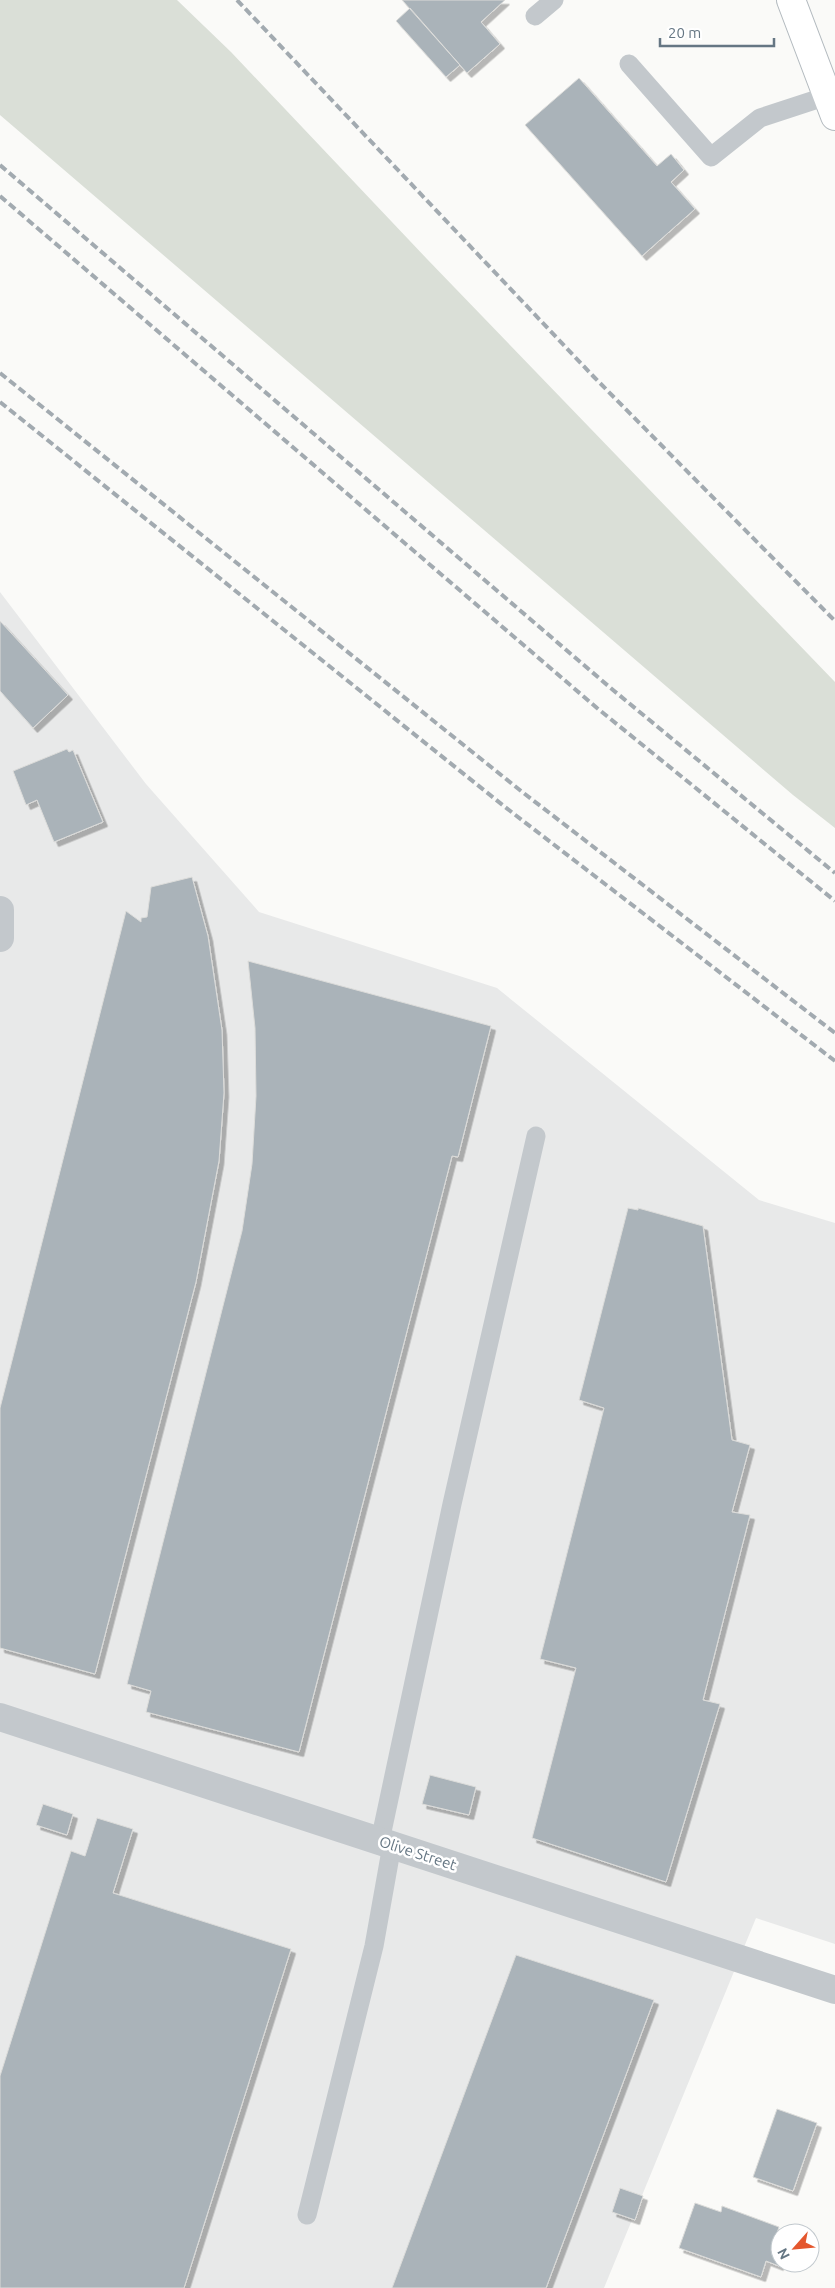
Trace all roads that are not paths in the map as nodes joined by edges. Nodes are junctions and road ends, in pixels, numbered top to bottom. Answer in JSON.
{"nodes":[{"id":1,"x":554,"y":0,"type":"edge"},
{"id":2,"x":791,"y":0,"type":"edge"},
{"id":3,"x":535,"y":16,"type":"dead end"},
{"id":4,"x":629,"y":64,"type":"dead end"},
{"id":5,"x":832,"y":102,"type":"edge"},
{"id":6,"x":0,"y":910,"type":"edge"},
{"id":7,"x":0,"y":938,"type":"edge"},
{"id":8,"x":536,"y":1136,"type":"dead end"},
{"id":9,"x":0,"y":1717,"type":"edge"},
{"id":10,"x":386,"y":1843,"type":"junction"},
{"id":11,"x":835,"y":1990,"type":"edge"},
{"id":12,"x":307,"y":2214,"type":"dead end"}],
"edges":[{"from":1,"to":3,"type":"lane"},
{"from":2,"to":5,"type":"street"},
{"from":4,"to":5,"type":"lane"},
{"from":6,"to":7,"type":"street"},
{"from":8,"to":10,"type":"lane"},
{"from":9,"to":10,"type":"street","name":"Olive Street"},
{"from":10,"to":11,"type":"street","name":"Olive Street"},
{"from":10,"to":12,"type":"lane"}]}
